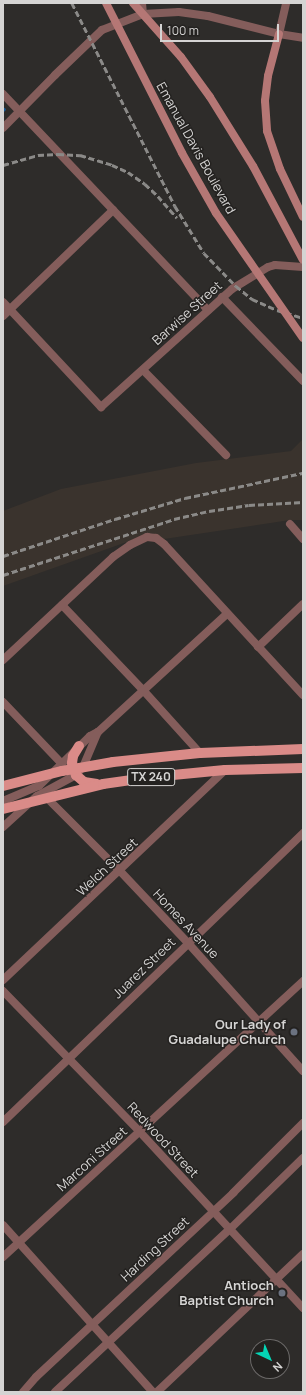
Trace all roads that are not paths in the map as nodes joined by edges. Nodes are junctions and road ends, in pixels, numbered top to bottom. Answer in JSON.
{"nodes":[{"id":1,"x":106,"y":3,"type":"edge"},
{"id":2,"x":133,"y":3,"type":"edge"},
{"id":3,"x":142,"y":3,"type":"edge"},
{"id":4,"x":286,"y":3,"type":"edge"},
{"id":5,"x":143,"y":14,"type":"junction"},
{"id":6,"x":117,"y":24,"type":"junction"},
{"id":7,"x":279,"y":34,"type":"junction"},
{"id":8,"x":303,"y":38,"type":"edge"},
{"id":9,"x":3,"y":94,"type":"edge"},
{"id":10,"x":21,"y":112,"type":"junction"},
{"id":11,"x":3,"y":128,"type":"edge"},
{"id":12,"x":113,"y":210,"type":"junction"},
{"id":13,"x":303,"y":217,"type":"edge"},
{"id":14,"x":303,"y":260,"type":"edge"},
{"id":15,"x":303,"y":267,"type":"edge"},
{"id":16,"x":222,"y":297,"type":"junction"},
{"id":17,"x":3,"y":302,"type":"edge"},
{"id":18,"x":10,"y":309,"type":"junction"},
{"id":19,"x":208,"y":310,"type":"junction"},
{"id":20,"x":3,"y":316,"type":"edge"},
{"id":21,"x":303,"y":338,"type":"edge"},
{"id":22,"x":143,"y":370,"type":"junction"},
{"id":23,"x":303,"y":381,"type":"edge"},
{"id":24,"x":226,"y":455,"type":"dead end"},
{"id":25,"x":290,"y":524,"type":"dead end"},
{"id":26,"x":303,"y":539,"type":"edge"},
{"id":27,"x":303,"y":604,"type":"edge"},
{"id":28,"x":62,"y":605,"type":"junction"},
{"id":29,"x":227,"y":614,"type":"junction"},
{"id":30,"x":258,"y":647,"type":"junction"},
{"id":31,"x":3,"y":660,"type":"edge"},
{"id":32,"x":144,"y":690,"type":"junction"},
{"id":33,"x":303,"y":695,"type":"edge"},
{"id":34,"x":3,"y":702,"type":"edge"},
{"id":35,"x":98,"y":732,"type":"junction"},
{"id":36,"x":79,"y":746,"type":"junction"},
{"id":37,"x":303,"y":748,"type":"edge"},
{"id":38,"x":200,"y":753,"type":"junction"},
{"id":39,"x":61,"y":763,"type":"junction"},
{"id":40,"x":303,"y":768,"type":"edge"},
{"id":41,"x":78,"y":770,"type":"junction"},
{"id":42,"x":225,"y":770,"type":"junction"},
{"id":43,"x":51,"y":774,"type":"junction"},
{"id":44,"x":103,"y":784,"type":"junction"},
{"id":45,"x":3,"y":786,"type":"edge"},
{"id":46,"x":47,"y":798,"type":"junction"},
{"id":47,"x":3,"y":801,"type":"edge"},
{"id":48,"x":28,"y":803,"type":"junction"},
{"id":49,"x":3,"y":809,"type":"edge"},
{"id":50,"x":3,"y":827,"type":"edge"},
{"id":51,"x":303,"y":833,"type":"edge"},
{"id":52,"x":120,"y":871,"type":"junction"},
{"id":53,"x":188,"y":943,"type":"junction"},
{"id":54,"x":3,"y":980,"type":"edge"},
{"id":55,"x":303,"y":981,"type":"edge"},
{"id":56,"x":3,"y":991,"type":"edge"},
{"id":57,"x":259,"y":1022,"type":"junction"},
{"id":58,"x":68,"y":1059,"type":"junction"},
{"id":59,"x":303,"y":1071,"type":"edge"},
{"id":60,"x":3,"y":1122,"type":"edge"},
{"id":61,"x":303,"y":1123,"type":"edge"},
{"id":62,"x":140,"y":1132,"type":"junction"},
{"id":63,"x":303,"y":1158,"type":"edge"},
{"id":64,"x":213,"y":1211,"type":"junction"},
{"id":65,"x":3,"y":1225,"type":"edge"},
{"id":66,"x":230,"y":1229,"type":"junction"},
{"id":67,"x":19,"y":1242,"type":"junction"},
{"id":68,"x":303,"y":1254,"type":"edge"},
{"id":69,"x":3,"y":1257,"type":"edge"},
{"id":70,"x":276,"y":1279,"type":"junction"},
{"id":71,"x":303,"y":1308,"type":"edge"},
{"id":72,"x":93,"y":1324,"type":"junction"},
{"id":73,"x":110,"y":1343,"type":"junction"},
{"id":74,"x":23,"y":1392,"type":"edge"},
{"id":75,"x":55,"y":1392,"type":"edge"},
{"id":76,"x":153,"y":1392,"type":"edge"},
{"id":77,"x":156,"y":1392,"type":"edge"}],
"edges":[{"from":1,"to":6,"type":"main road","name":"Emanual Davis Boulevard"},
{"from":2,"to":5,"type":"main road"},
{"from":3,"to":5,"type":"street"},
{"from":4,"to":7,"type":"street"},
{"from":5,"to":6,"type":"street"},
{"from":5,"to":7,"type":"street"},
{"from":5,"to":14,"type":"main road"},
{"from":6,"to":10,"type":"street"},
{"from":6,"to":21,"type":"main road","name":"Emanual Davis Boulevard","bridge":true},
{"from":7,"to":8,"type":"street"},
{"from":7,"to":13,"type":"main road"},
{"from":9,"to":10,"type":"street"},
{"from":10,"to":11,"type":"street"},
{"from":10,"to":12,"type":"street"},
{"from":12,"to":18,"type":"street"},
{"from":12,"to":19,"type":"street"},
{"from":15,"to":16,"type":"street","name":"Barwise Street"},
{"from":16,"to":19,"type":"street","name":"Barwise Street"},
{"from":16,"to":23,"type":"street"},
{"from":17,"to":18,"type":"street"},
{"from":18,"to":20,"type":"street"},
{"from":18,"to":22,"type":"street","name":"Barwise Street"},
{"from":19,"to":22,"type":"street","name":"Barwise Street"},
{"from":22,"to":24,"type":"street"},
{"from":25,"to":26,"type":"street"},
{"from":27,"to":30,"type":"street"},
{"from":28,"to":29,"type":"street"},
{"from":28,"to":31,"type":"street"},
{"from":28,"to":32,"type":"street"},
{"from":29,"to":30,"type":"street"},
{"from":29,"to":32,"type":"street"},
{"from":30,"to":33,"type":"street"},
{"from":32,"to":35,"type":"street"},
{"from":32,"to":38,"type":"street"},
{"from":34,"to":39,"type":"street"},
{"from":35,"to":36,"type":"street"},
{"from":35,"to":41,"type":"street"},
{"from":36,"to":39,"type":"street"},
{"from":36,"to":41,"type":"main road"},
{"from":37,"to":38,"type":"main road","number":"TX 240"},
{"from":38,"to":41,"type":"main road","number":"TX 240"},
{"from":39,"to":43,"type":"street"},
{"from":40,"to":42,"type":"main road","number":"TX 240"},
{"from":41,"to":43,"type":"main road","number":"TX 240"},
{"from":41,"to":44,"type":"main road"},
{"from":41,"to":48,"type":"street"},
{"from":42,"to":44,"type":"main road","number":"TX 240"},
{"from":42,"to":52,"type":"street","name":"Welch Street"},
{"from":43,"to":45,"type":"main road","number":"TX 240"},
{"from":43,"to":47,"type":"street"},
{"from":44,"to":46,"type":"main road","number":"TX 240"},
{"from":46,"to":48,"type":"main road","number":"TX 240"},
{"from":46,"to":52,"type":"street","name":"Homes Avenue"},
{"from":48,"to":49,"type":"main road","number":"TX 240"},
{"from":48,"to":50,"type":"street"},
{"from":51,"to":53,"type":"street","name":"Juarez Street"},
{"from":52,"to":53,"type":"street","name":"Homes Avenue"},
{"from":52,"to":54,"type":"street","name":"Welch Street"},
{"from":53,"to":57,"type":"street","name":"Homes Avenue"},
{"from":53,"to":58,"type":"street","name":"Juarez Street"},
{"from":55,"to":57,"type":"street","name":"Marconi Street"},
{"from":56,"to":58,"type":"street","name":"Redwood Street"},
{"from":57,"to":59,"type":"street","name":"Homes Avenue"},
{"from":57,"to":62,"type":"street","name":"Marconi Street"},
{"from":58,"to":60,"type":"street","name":"Juarez Street"},
{"from":58,"to":62,"type":"street","name":"Redwood Street"},
{"from":61,"to":64,"type":"street","name":"Harding Street"},
{"from":62,"to":64,"type":"street","name":"Redwood Street"},
{"from":62,"to":67,"type":"street","name":"Marconi Street"},
{"from":63,"to":66,"type":"street"},
{"from":64,"to":66,"type":"street","name":"Redwood Street"},
{"from":64,"to":72,"type":"street","name":"Harding Street"},
{"from":65,"to":67,"type":"street"},
{"from":66,"to":70,"type":"street","name":"Redwood Street"},
{"from":66,"to":73,"type":"street"},
{"from":67,"to":69,"type":"street","name":"Marconi Street"},
{"from":67,"to":72,"type":"street"},
{"from":68,"to":70,"type":"street"},
{"from":70,"to":71,"type":"street","name":"Redwood Street"},
{"from":70,"to":77,"type":"street"},
{"from":72,"to":73,"type":"street"},
{"from":72,"to":74,"type":"street","name":"Harding Street"},
{"from":73,"to":75,"type":"street"},
{"from":73,"to":76,"type":"street"}]}
